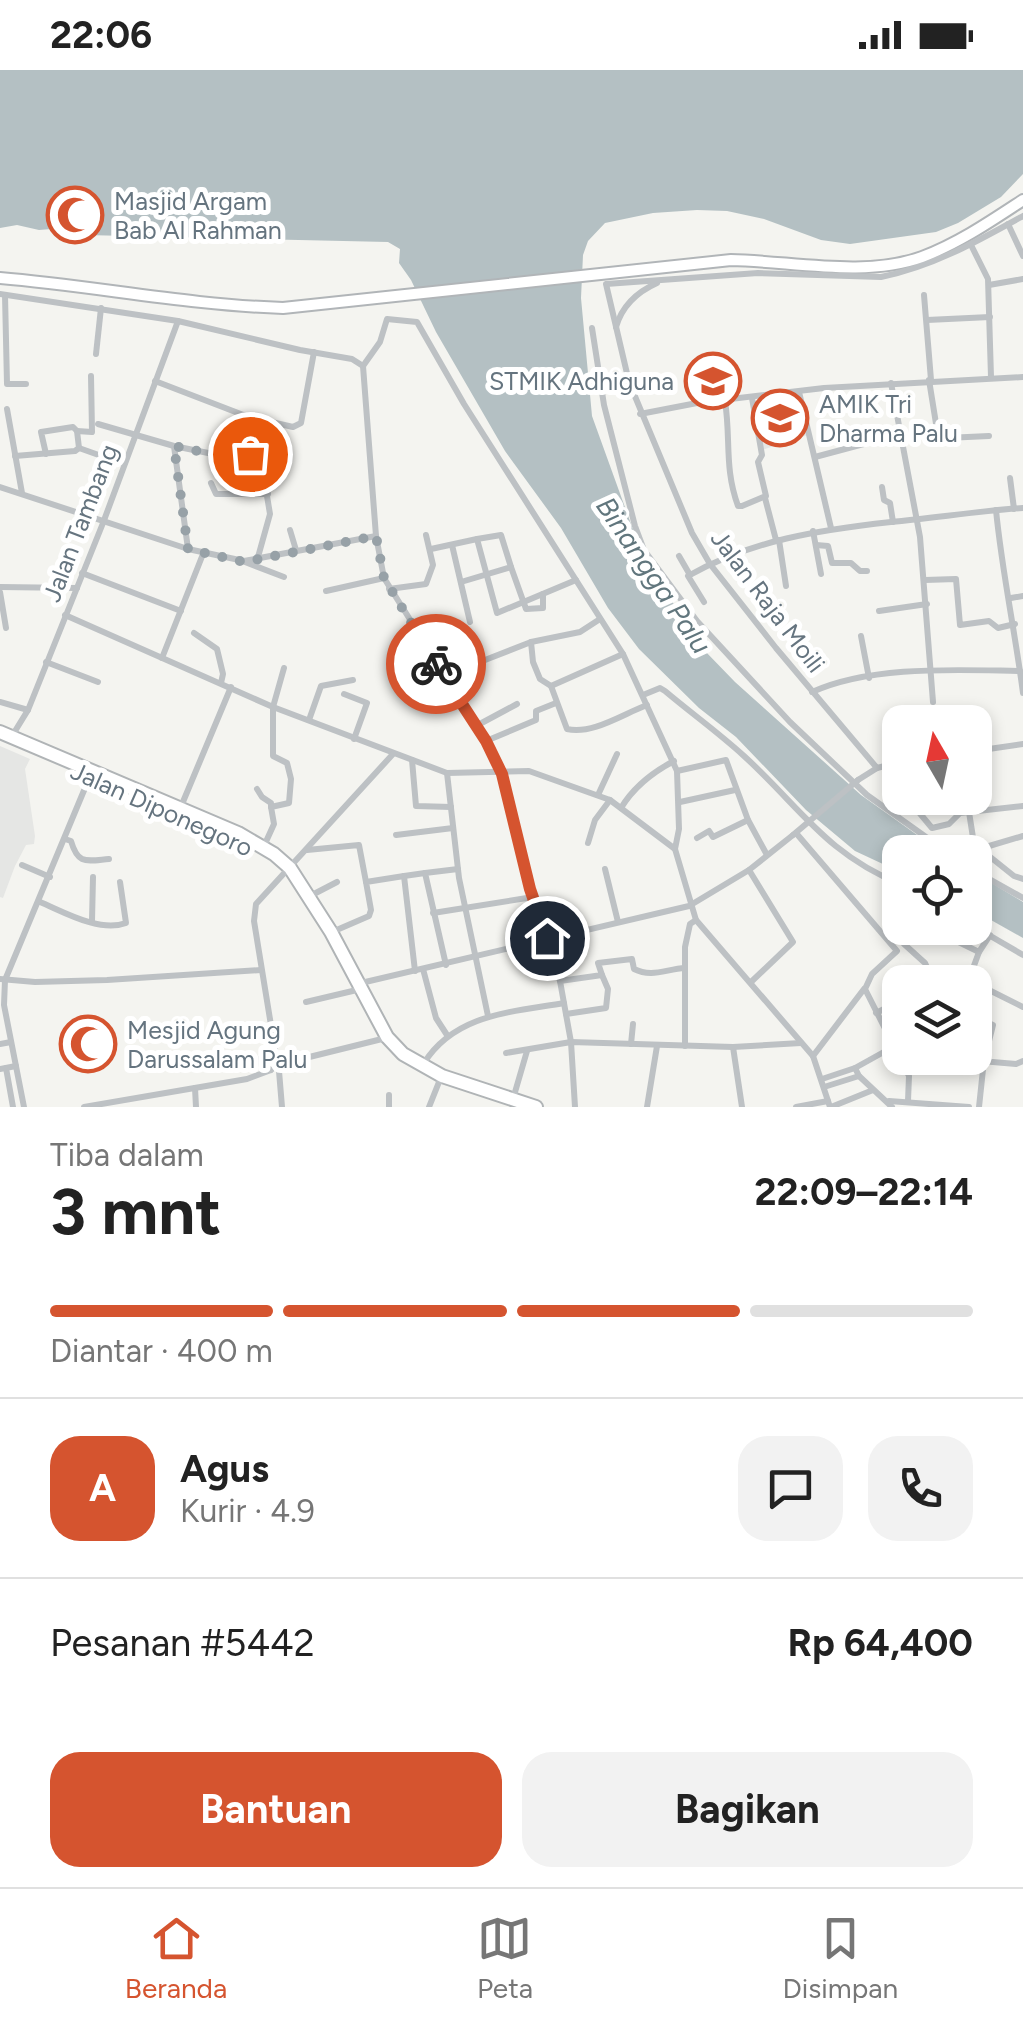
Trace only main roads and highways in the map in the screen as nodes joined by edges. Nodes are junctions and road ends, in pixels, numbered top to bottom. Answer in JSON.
{"nodes":[{"id":1,"x":1023,"y":200,"type":"edge"},
{"id":2,"x":0,"y":278,"type":"edge"},
{"id":3,"x":4,"y":736,"type":"edge"},
{"id":4,"x":287,"y":870,"type":"junction"},
{"id":5,"x":358,"y":984,"type":"junction"},
{"id":6,"x":536,"y":1107,"type":"edge"}],
"edges":[{"from":1,"to":2,"type":"main road"},
{"from":3,"to":4,"type":"highway","name":"Jalan Diponegoro"},
{"from":3,"to":4,"type":"highway","name":"Jalan Diponegoro"},
{"from":4,"to":5,"type":"highway","name":"Jalan Diponegoro"},
{"from":4,"to":5,"type":"highway","name":"Jalan Diponegoro"},
{"from":5,"to":6,"type":"highway"}]}
